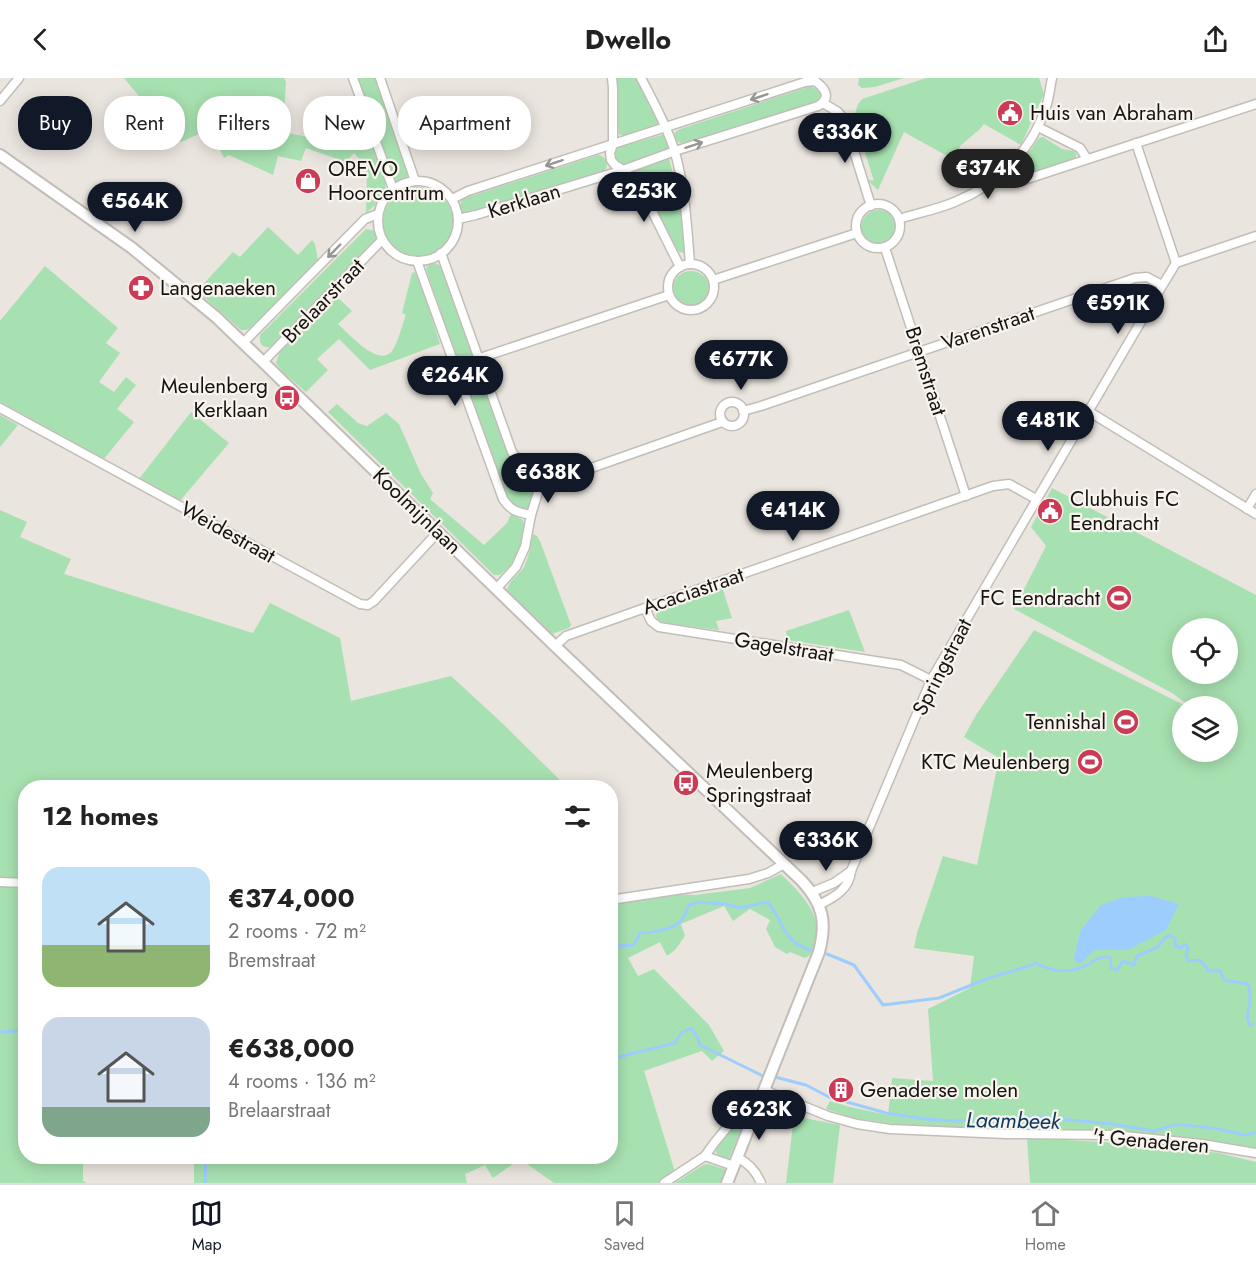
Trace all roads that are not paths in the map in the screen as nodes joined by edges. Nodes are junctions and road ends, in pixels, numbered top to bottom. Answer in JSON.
{"nodes":[{"id":1,"x":19,"y":78,"type":"edge"},
{"id":2,"x":353,"y":78,"type":"edge"},
{"id":3,"x":380,"y":78,"type":"edge"},
{"id":4,"x":612,"y":78,"type":"edge"},
{"id":5,"x":640,"y":78,"type":"edge"},
{"id":6,"x":1053,"y":78,"type":"edge"},
{"id":7,"x":816,"y":79,"type":"edge"},
{"id":8,"x":0,"y":101,"type":"edge"},
{"id":9,"x":823,"y":103,"type":"junction"},
{"id":10,"x":1256,"y":104,"type":"edge"},
{"id":11,"x":666,"y":127,"type":"junction"},
{"id":12,"x":1038,"y":127,"type":"junction"},
{"id":13,"x":1136,"y":143,"type":"junction"},
{"id":14,"x":613,"y":144,"type":"junction"},
{"id":15,"x":675,"y":151,"type":"junction"},
{"id":16,"x":0,"y":155,"type":"edge"},
{"id":17,"x":1087,"y":159,"type":"junction"},
{"id":18,"x":623,"y":170,"type":"junction"},
{"id":19,"x":999,"y":177,"type":"junction"},
{"id":20,"x":415,"y":181,"type":"junction"},
{"id":21,"x":393,"y":189,"type":"junction"},
{"id":22,"x":452,"y":199,"type":"junction"},
{"id":23,"x":871,"y":206,"type":"junction"},
{"id":24,"x":378,"y":214,"type":"junction"},
{"id":25,"x":458,"y":219,"type":"junction"},
{"id":26,"x":899,"y":219,"type":"junction"},
{"id":27,"x":857,"y":233,"type":"junction"},
{"id":28,"x":1256,"y":236,"type":"edge"},
{"id":29,"x":382,"y":240,"type":"junction"},
{"id":30,"x":885,"y":248,"type":"junction"},
{"id":31,"x":441,"y":253,"type":"junction"},
{"id":32,"x":417,"y":261,"type":"junction"},
{"id":33,"x":1176,"y":263,"type":"junction"},
{"id":34,"x":690,"y":264,"type":"junction"},
{"id":35,"x":680,"y":267,"type":"junction"},
{"id":36,"x":713,"y":280,"type":"junction"},
{"id":37,"x":1162,"y":285,"type":"junction"},
{"id":38,"x":669,"y":295,"type":"junction"},
{"id":39,"x":243,"y":343,"type":"junction"},
{"id":40,"x":919,"y":351,"type":"junction"},
{"id":41,"x":480,"y":358,"type":"junction"},
{"id":42,"x":263,"y":362,"type":"junction"},
{"id":43,"x":0,"y":408,"type":"edge"},
{"id":44,"x":743,"y":411,"type":"junction"},
{"id":45,"x":1088,"y":411,"type":"junction"},
{"id":46,"x":722,"y":422,"type":"junction"},
{"id":47,"x":540,"y":486,"type":"junction"},
{"id":48,"x":1256,"y":494,"type":"edge"},
{"id":49,"x":966,"y":496,"type":"junction"},
{"id":50,"x":1036,"y":499,"type":"junction"},
{"id":51,"x":1247,"y":508,"type":"junction"},
{"id":52,"x":1256,"y":514,"type":"edge"},
{"id":53,"x":531,"y":515,"type":"junction"},
{"id":54,"x":438,"y":532,"type":"junction"},
{"id":55,"x":496,"y":589,"type":"junction"},
{"id":56,"x":645,"y":608,"type":"junction"},
{"id":57,"x":555,"y":646,"type":"junction"},
{"id":58,"x":931,"y":680,"type":"junction"},
{"id":59,"x":784,"y":864,"type":"junction"},
{"id":60,"x":851,"y":871,"type":"junction"},
{"id":61,"x":0,"y":882,"type":"edge"},
{"id":62,"x":18,"y":883,"type":"edge"},
{"id":63,"x":812,"y":892,"type":"junction"},
{"id":64,"x":618,"y":899,"type":"edge"},
{"id":65,"x":819,"y":905,"type":"junction"},
{"id":66,"x":764,"y":1090,"type":"junction"},
{"id":67,"x":757,"y":1106,"type":"junction"},
{"id":68,"x":1256,"y":1153,"type":"edge"},
{"id":69,"x":705,"y":1156,"type":"junction"},
{"id":70,"x":736,"y":1161,"type":"junction"},
{"id":71,"x":664,"y":1183,"type":"edge"},
{"id":72,"x":727,"y":1183,"type":"edge"},
{"id":73,"x":761,"y":1183,"type":"edge"}],
"edges":[{"from":1,"to":8,"type":"street"},
{"from":2,"to":21,"type":"street"},
{"from":3,"to":20,"type":"street"},
{"from":4,"to":14,"type":"street"},
{"from":5,"to":11,"type":"street"},
{"from":6,"to":12,"type":"street"},
{"from":7,"to":9,"type":"street","name":"Kerklaan"},
{"from":7,"to":11,"type":"street","name":"Kerklaan","one_way":true},
{"from":15,"to":9,"type":"street","name":"Kerklaan","one_way":true},
{"from":9,"to":23,"type":"street"},
{"from":10,"to":13,"type":"street"},
{"from":11,"to":14,"type":"street","name":"Kerklaan"},
{"from":11,"to":15,"type":"street"},
{"from":12,"to":17,"type":"street"},
{"from":12,"to":19,"type":"street"},
{"from":13,"to":17,"type":"street"},
{"from":13,"to":33,"type":"street"},
{"from":14,"to":18,"type":"street"},
{"from":14,"to":22,"type":"street","name":"Kerklaan","one_way":true},
{"from":15,"to":18,"type":"street","name":"Kerklaan"},
{"from":15,"to":34,"type":"street"},
{"from":16,"to":39,"type":"street","name":"Koolmijnlaan"},
{"from":17,"to":19,"type":"street"},
{"from":18,"to":25,"type":"street","name":"Kerklaan"},
{"from":18,"to":35,"type":"street"},
{"from":19,"to":26,"type":"street"},
{"from":20,"to":21,"type":"street"},
{"from":20,"to":22,"type":"street"},
{"from":21,"to":24,"type":"street","name":"Brelaarstraat"},
{"from":22,"to":25,"type":"street"},
{"from":23,"to":26,"type":"street"},
{"from":23,"to":27,"type":"street"},
{"from":24,"to":29,"type":"street","name":"Brelaarstraat"},
{"from":24,"to":39,"type":"street","name":"Brelaarstraat","one_way":true},
{"from":25,"to":31,"type":"street"},
{"from":26,"to":30,"type":"street"},
{"from":27,"to":30,"type":"street"},
{"from":27,"to":36,"type":"street"},
{"from":28,"to":33,"type":"street"},
{"from":29,"to":32,"type":"street","name":"Brelaarstraat"},
{"from":29,"to":42,"type":"street","name":"Brelaarstraat"},
{"from":30,"to":40,"type":"street","name":"Bremstraat"},
{"from":31,"to":32,"type":"street"},
{"from":31,"to":41,"type":"street"},
{"from":32,"to":53,"type":"street"},
{"from":33,"to":37,"type":"street"},
{"from":34,"to":35,"type":"street"},
{"from":34,"to":36,"type":"street"},
{"from":35,"to":38,"type":"street"},
{"from":36,"to":38,"type":"street"},
{"from":37,"to":40,"type":"street","name":"Varenstraat"},
{"from":37,"to":45,"type":"street","name":"Springstraat"},
{"from":38,"to":41,"type":"street"},
{"from":39,"to":42,"type":"street","name":"Koolmijnlaan"},
{"from":40,"to":44,"type":"street","name":"Varenstraat"},
{"from":40,"to":49,"type":"street","name":"Bremstraat"},
{"from":41,"to":47,"type":"street"},
{"from":42,"to":54,"type":"street","name":"Koolmijnlaan"},
{"from":43,"to":54,"type":"street","name":"Weidestraat"},
{"from":44,"to":46,"type":"street","name":"Varenstraat"},
{"from":44,"to":46,"type":"street","name":"Varenstraat"},
{"from":45,"to":50,"type":"street","name":"Springstraat"},
{"from":45,"to":51,"type":"street"},
{"from":46,"to":47,"type":"street","name":"Varenstraat"},
{"from":47,"to":53,"type":"street"},
{"from":48,"to":51,"type":"street"},
{"from":49,"to":50,"type":"street","name":"Acaciastraat"},
{"from":49,"to":56,"type":"street","name":"Acaciastraat"},
{"from":50,"to":58,"type":"street","name":"Springstraat"},
{"from":51,"to":52,"type":"street"},
{"from":53,"to":55,"type":"street"},
{"from":54,"to":55,"type":"street","name":"Koolmijnlaan"},
{"from":55,"to":57,"type":"street","name":"Koolmijnlaan"},
{"from":56,"to":57,"type":"street","name":"Acaciastraat"},
{"from":56,"to":58,"type":"street","name":"Gagelstraat"},
{"from":57,"to":59,"type":"street","name":"Koolmijnlaan"},
{"from":58,"to":60,"type":"street","name":"Springstraat"},
{"from":59,"to":63,"type":"street","name":"Koolmijnlaan"},
{"from":59,"to":64,"type":"street"},
{"from":60,"to":63,"type":"street"},
{"from":60,"to":65,"type":"street","name":"Springstraat"},
{"from":61,"to":62,"type":"street"},
{"from":63,"to":65,"type":"street"},
{"from":65,"to":66,"type":"street"},
{"from":66,"to":67,"type":"street"},
{"from":66,"to":68,"type":"street","name":"'t Genaderen"},
{"from":67,"to":69,"type":"street"},
{"from":67,"to":70,"type":"street"},
{"from":69,"to":70,"type":"street"},
{"from":69,"to":71,"type":"street"},
{"from":70,"to":72,"type":"street"},
{"from":70,"to":73,"type":"street"}]}
